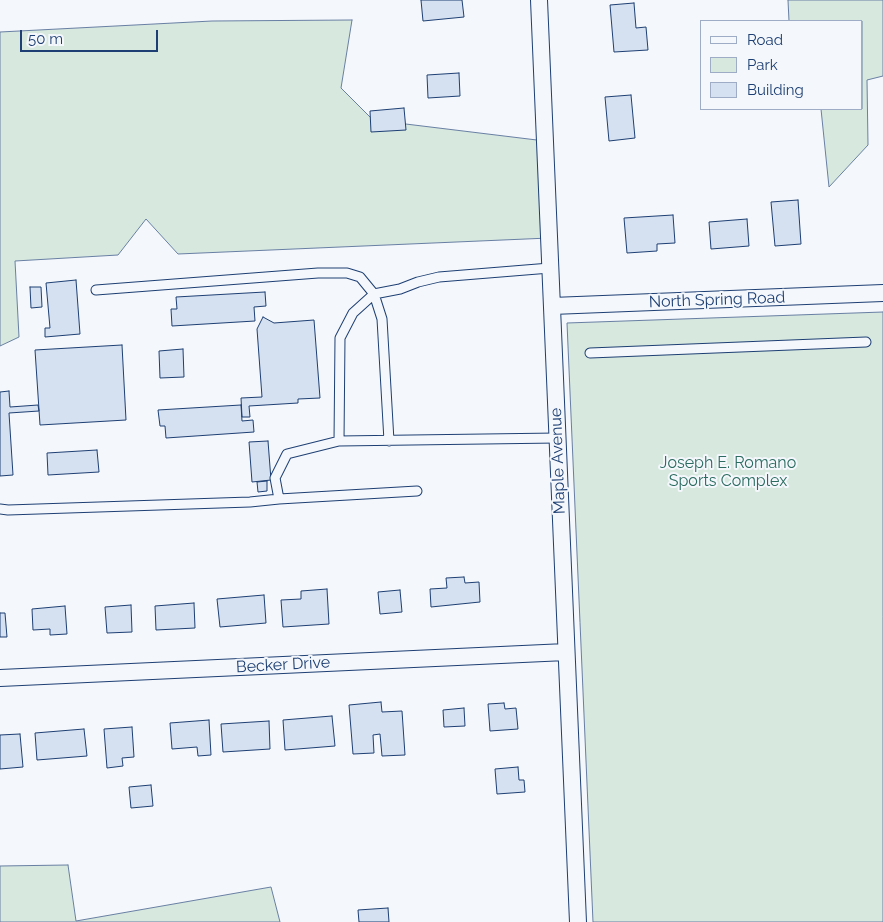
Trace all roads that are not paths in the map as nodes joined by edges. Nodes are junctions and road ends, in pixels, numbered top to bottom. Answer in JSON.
{"nodes":[{"id":1,"x":539,"y":0,"type":"edge"},
{"id":2,"x":550,"y":268,"type":"junction"},
{"id":3,"x":96,"y":290,"type":"dead end"},
{"id":4,"x":374,"y":294,"type":"junction"},
{"id":5,"x":883,"y":294,"type":"edge"},
{"id":6,"x":552,"y":306,"type":"junction"},
{"id":7,"x":866,"y":342,"type":"dead end"},
{"id":8,"x":590,"y":353,"type":"dead end"},
{"id":9,"x":557,"y":438,"type":"junction"},
{"id":10,"x":339,"y":441,"type":"junction"},
{"id":11,"x":389,"y":441,"type":"junction"},
{"id":12,"x":417,"y":491,"type":"dead end"},
{"id":13,"x":279,"y":499,"type":"junction"},
{"id":14,"x":0,"y":508,"type":"edge"},
{"id":15,"x":566,"y":652,"type":"junction"},
{"id":16,"x":0,"y":678,"type":"edge"},
{"id":17,"x":578,"y":922,"type":"edge"}],
"edges":[{"from":1,"to":2,"type":"street","name":"Maple Avenue"},
{"from":2,"to":4,"type":"lane"},
{"from":2,"to":6,"type":"street","name":"Maple Avenue"},
{"from":3,"to":4,"type":"lane"},
{"from":4,"to":10,"type":"lane"},
{"from":4,"to":11,"type":"lane"},
{"from":5,"to":6,"type":"street","name":"North Spring Road"},
{"from":6,"to":9,"type":"street","name":"Maple Avenue"},
{"from":7,"to":8,"type":"lane"},
{"from":9,"to":11,"type":"lane"},
{"from":9,"to":15,"type":"street","name":"Maple Avenue"},
{"from":10,"to":11,"type":"lane"},
{"from":10,"to":13,"type":"lane"},
{"from":12,"to":13,"type":"lane"},
{"from":13,"to":14,"type":"lane"},
{"from":15,"to":16,"type":"street","name":"Becker Drive"},
{"from":15,"to":17,"type":"street","name":"Maple Avenue"}]}
